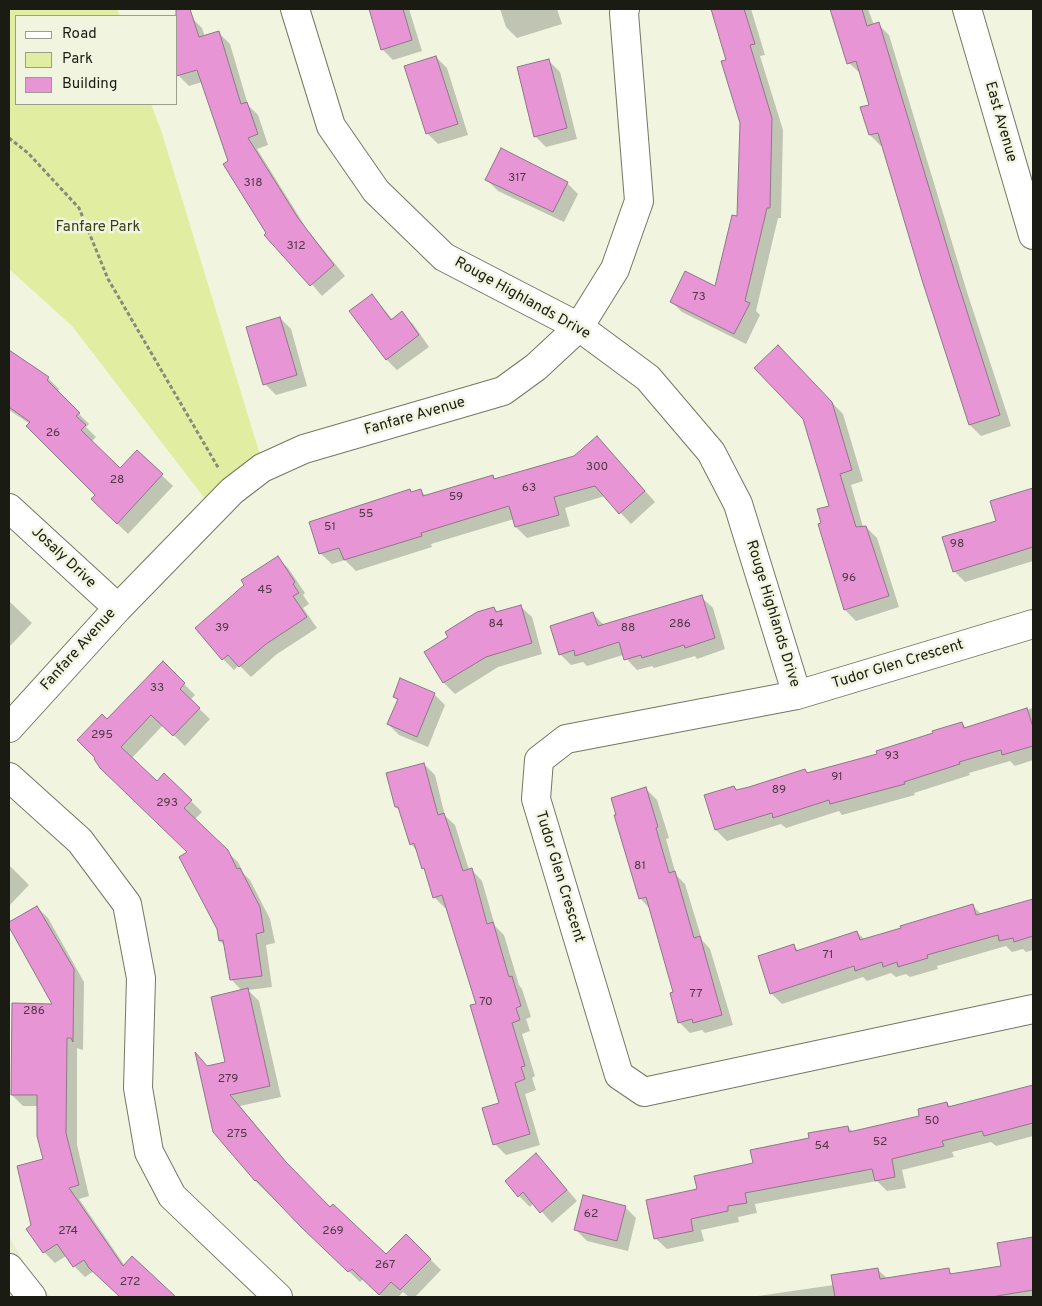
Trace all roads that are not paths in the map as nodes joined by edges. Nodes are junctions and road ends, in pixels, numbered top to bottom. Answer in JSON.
{"nodes":[{"id":1,"x":295,"y":9,"type":"edge"},
{"id":2,"x":625,"y":9,"type":"edge"},
{"id":3,"x":967,"y":9,"type":"edge"},
{"id":4,"x":1033,"y":235,"type":"edge"},
{"id":5,"x":579,"y":327,"type":"junction"},
{"id":6,"x":9,"y":508,"type":"edge"},
{"id":7,"x":118,"y":608,"type":"junction"},
{"id":8,"x":1033,"y":624,"type":"edge"},
{"id":9,"x":797,"y":695,"type":"junction"},
{"id":10,"x":9,"y":728,"type":"edge"},
{"id":11,"x":9,"y":777,"type":"edge"},
{"id":12,"x":1033,"y":1009,"type":"edge"},
{"id":13,"x":9,"y":1268,"type":"edge"},
{"id":14,"x":32,"y":1297,"type":"edge"},
{"id":15,"x":278,"y":1297,"type":"edge"}],
"edges":[{"from":1,"to":5,"type":"street","name":"Rouge Highlands Drive"},
{"from":2,"to":5,"type":"street","name":"Fanfare Avenue"},
{"from":3,"to":4,"type":"street","name":"East Avenue"},
{"from":5,"to":7,"type":"street","name":"Fanfare Avenue"},
{"from":5,"to":9,"type":"street","name":"Rouge Highlands Drive"},
{"from":6,"to":7,"type":"street","name":"Josaly Drive"},
{"from":7,"to":10,"type":"street","name":"Fanfare Avenue"},
{"from":8,"to":9,"type":"street","name":"Tudor Glen Crescent"},
{"from":9,"to":12,"type":"street","name":"Tudor Glen Crescent"},
{"from":11,"to":15,"type":"street"},
{"from":13,"to":14,"type":"street"}]}
